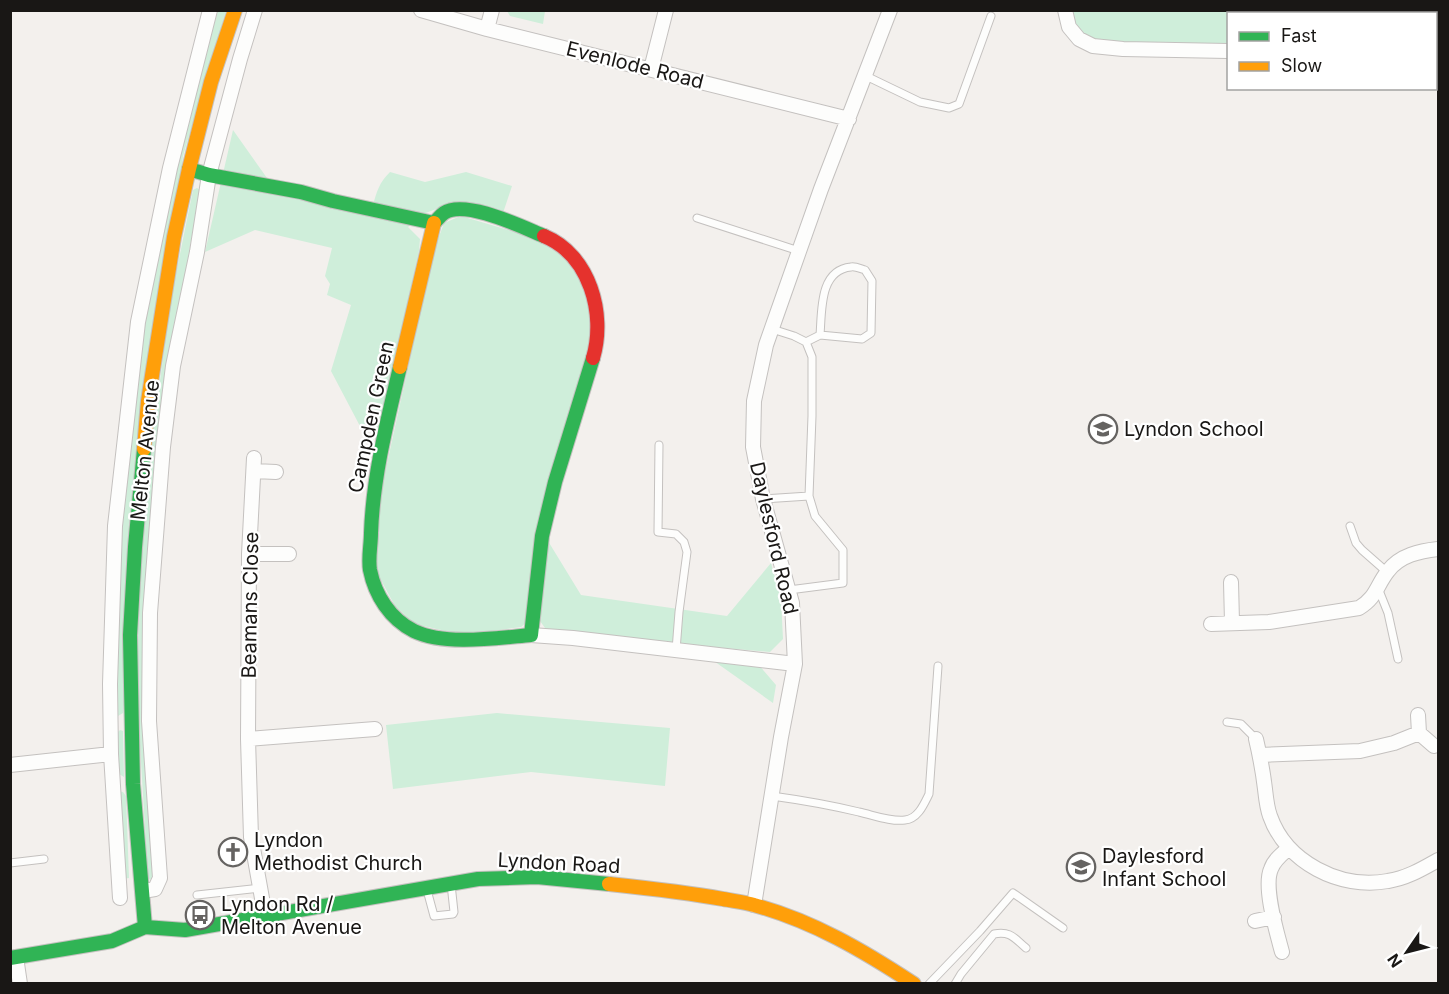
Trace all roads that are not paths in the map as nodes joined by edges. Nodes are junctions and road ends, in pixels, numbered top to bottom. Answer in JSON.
{"nodes":[{"id":1,"x":210,"y":10,"type":"edge"},
{"id":2,"x":235,"y":10,"type":"edge"},
{"id":3,"x":255,"y":10,"type":"edge"},
{"id":4,"x":421,"y":10,"type":"edge"},
{"id":5,"x":492,"y":10,"type":"edge"},
{"id":6,"x":666,"y":10,"type":"edge"},
{"id":7,"x":890,"y":10,"type":"edge"},
{"id":8,"x":1065,"y":10,"type":"edge"},
{"id":9,"x":991,"y":16,"type":"dead end"},
{"id":10,"x":487,"y":29,"type":"junction"},
{"id":11,"x":1227,"y":51,"type":"edge"},
{"id":12,"x":651,"y":69,"type":"junction"},
{"id":13,"x":866,"y":76,"type":"junction"},
{"id":14,"x":849,"y":119,"type":"junction"},
{"id":15,"x":189,"y":170,"type":"junction"},
{"id":16,"x":209,"y":175,"type":"junction"},
{"id":17,"x":696,"y":218,"type":"dead end"},
{"id":18,"x":434,"y":223,"type":"junction"},
{"id":19,"x":799,"y":251,"type":"junction"},
{"id":20,"x":772,"y":329,"type":"junction"},
{"id":21,"x":820,"y":335,"type":"junction"},
{"id":22,"x":806,"y":342,"type":"junction"},
{"id":23,"x":659,"y":445,"type":"dead end"},
{"id":24,"x":276,"y":472,"type":"dead end"},
{"id":25,"x":809,"y":496,"type":"junction"},
{"id":26,"x":763,"y":499,"type":"junction"},
{"id":27,"x":1350,"y":526,"type":"dead end"},
{"id":28,"x":1438,"y":549,"type":"edge"},
{"id":29,"x":249,"y":554,"type":"junction"},
{"id":30,"x":289,"y":554,"type":"dead end"},
{"id":31,"x":1387,"y":572,"type":"junction"},
{"id":32,"x":1231,"y":582,"type":"dead end"},
{"id":33,"x":1378,"y":588,"type":"junction"},
{"id":34,"x":789,"y":591,"type":"junction"},
{"id":35,"x":1232,"y":622,"type":"junction"},
{"id":36,"x":1211,"y":624,"type":"dead end"},
{"id":37,"x":531,"y":635,"type":"junction"},
{"id":38,"x":676,"y":650,"type":"junction"},
{"id":39,"x":1398,"y":659,"type":"dead end"},
{"id":40,"x":795,"y":664,"type":"junction"},
{"id":41,"x":938,"y":666,"type":"dead end"},
{"id":42,"x":1418,"y":715,"type":"dead end"},
{"id":43,"x":111,"y":722,"type":"junction"},
{"id":44,"x":131,"y":722,"type":"junction"},
{"id":45,"x":1227,"y":722,"type":"dead end"},
{"id":46,"x":375,"y":729,"type":"dead end"},
{"id":47,"x":1419,"y":733,"type":"junction"},
{"id":48,"x":248,"y":739,"type":"junction"},
{"id":49,"x":1256,"y":739,"type":"joint"},
{"id":50,"x":1434,"y":746,"type":"dead end"},
{"id":51,"x":111,"y":754,"type":"junction"},
{"id":52,"x":1260,"y":755,"type":"junction"},
{"id":53,"x":10,"y":765,"type":"edge"},
{"id":54,"x":113,"y":782,"type":"junction"},
{"id":55,"x":133,"y":784,"type":"junction"},
{"id":56,"x":772,"y":796,"type":"junction"},
{"id":57,"x":1289,"y":848,"type":"junction"},
{"id":58,"x":44,"y":860,"type":"dead end"},
{"id":59,"x":1438,"y":860,"type":"edge"},
{"id":60,"x":10,"y":863,"type":"edge"},
{"id":61,"x":451,"y":884,"type":"junction"},
{"id":62,"x":260,"y":888,"type":"junction"},
{"id":63,"x":426,"y":888,"type":"junction"},
{"id":64,"x":143,"y":891,"type":"junction"},
{"id":65,"x":120,"y":892,"type":"dead end"},
{"id":66,"x":197,"y":895,"type":"dead end"},
{"id":67,"x":754,"y":905,"type":"junction"},
{"id":68,"x":265,"y":915,"type":"junction"},
{"id":69,"x":1274,"y":917,"type":"junction"},
{"id":70,"x":1255,"y":921,"type":"dead end"},
{"id":71,"x":145,"y":927,"type":"junction"},
{"id":72,"x":1064,"y":928,"type":"dead end"},
{"id":73,"x":1026,"y":948,"type":"dead end"},
{"id":74,"x":1282,"y":952,"type":"dead end"},
{"id":75,"x":13,"y":958,"type":"edge"},
{"id":76,"x":20,"y":984,"type":"edge"},
{"id":77,"x":914,"y":984,"type":"edge"},
{"id":78,"x":929,"y":984,"type":"edge"},
{"id":79,"x":955,"y":984,"type":"edge"}],
"edges":[{"from":1,"to":43,"type":"street","name":"Melton Avenue"},
{"from":2,"to":15,"type":"street","name":"Melton Avenue"},
{"from":3,"to":16,"type":"street","name":"Melton Avenue"},
{"from":4,"to":10,"type":"street","name":"Evenlode Road"},
{"from":5,"to":10,"type":"street"},
{"from":6,"to":12,"type":"street"},
{"from":7,"to":13,"type":"street","name":"Daylesford Road"},
{"from":8,"to":11,"type":"street"},
{"from":9,"to":13,"type":"lane"},
{"from":10,"to":12,"type":"street","name":"Evenlode Road"},
{"from":12,"to":14,"type":"street","name":"Evenlode Road"},
{"from":13,"to":14,"type":"street","name":"Daylesford Road"},
{"from":14,"to":19,"type":"street","name":"Daylesford Road"},
{"from":15,"to":16,"type":"street"},
{"from":15,"to":44,"type":"street","name":"Melton Avenue"},
{"from":16,"to":18,"type":"street"},
{"from":16,"to":64,"type":"street","name":"Melton Avenue"},
{"from":17,"to":19,"type":"lane"},
{"from":18,"to":37,"type":"street"},
{"from":18,"to":37,"type":"street","name":"Campden Green"},
{"from":19,"to":20,"type":"street","name":"Daylesford Road"},
{"from":20,"to":22,"type":"lane"},
{"from":20,"to":26,"type":"street","name":"Daylesford Road"},
{"from":21,"to":21,"type":"lane"},
{"from":21,"to":22,"type":"lane"},
{"from":22,"to":25,"type":"lane"},
{"from":23,"to":38,"type":"lane"},
{"from":24,"to":29,"type":"street","name":"Beamans Close"},
{"from":25,"to":26,"type":"lane"},
{"from":25,"to":34,"type":"lane"},
{"from":26,"to":34,"type":"street","name":"Daylesford Road"},
{"from":27,"to":31,"type":"lane"},
{"from":28,"to":31,"type":"street"},
{"from":29,"to":30,"type":"street"},
{"from":29,"to":48,"type":"street","name":"Beamans Close"},
{"from":31,"to":33,"type":"street"},
{"from":32,"to":35,"type":"street"},
{"from":33,"to":35,"type":"street"},
{"from":33,"to":39,"type":"lane"},
{"from":34,"to":40,"type":"street","name":"Daylesford Road"},
{"from":35,"to":36,"type":"street"},
{"from":37,"to":38,"type":"street","name":"Campden Green"},
{"from":38,"to":40,"type":"street","name":"Campden Green"},
{"from":40,"to":56,"type":"street","name":"Daylesford Road"},
{"from":41,"to":56,"type":"lane"},
{"from":42,"to":47,"type":"street"},
{"from":43,"to":44,"type":"street"},
{"from":43,"to":51,"type":"street","name":"Melton Avenue"},
{"from":44,"to":55,"type":"street","name":"Melton Avenue"},
{"from":45,"to":49,"type":"lane"},
{"from":46,"to":48,"type":"street"},
{"from":47,"to":50,"type":"street"},
{"from":47,"to":52,"type":"street"},
{"from":48,"to":62,"type":"street","name":"Beamans Close"},
{"from":49,"to":52,"type":"street"},
{"from":51,"to":53,"type":"street"},
{"from":51,"to":54,"type":"street","name":"Melton Avenue"},
{"from":52,"to":57,"type":"street"},
{"from":54,"to":55,"type":"street"},
{"from":54,"to":65,"type":"street","name":"Melton Avenue"},
{"from":55,"to":64,"type":"street","name":"Melton Avenue"},
{"from":56,"to":67,"type":"street","name":"Daylesford Road"},
{"from":57,"to":59,"type":"street"},
{"from":57,"to":69,"type":"street"},
{"from":58,"to":60,"type":"lane"},
{"from":61,"to":63,"type":"street","name":"Lyndon Road"},
{"from":61,"to":63,"type":"lane"},
{"from":61,"to":67,"type":"street","name":"Lyndon Road"},
{"from":62,"to":66,"type":"lane"},
{"from":62,"to":68,"type":"street","name":"Beamans Close"},
{"from":63,"to":68,"type":"street","name":"Lyndon Road"},
{"from":64,"to":71,"type":"street","name":"Melton Avenue"},
{"from":67,"to":77,"type":"street","name":"Lyndon Road"},
{"from":68,"to":71,"type":"street","name":"Lyndon Road"},
{"from":69,"to":70,"type":"street"},
{"from":69,"to":74,"type":"street"},
{"from":71,"to":75,"type":"street","name":"Lyndon Road"},
{"from":72,"to":78,"type":"lane"},
{"from":73,"to":79,"type":"lane"},
{"from":75,"to":76,"type":"street"}]}
